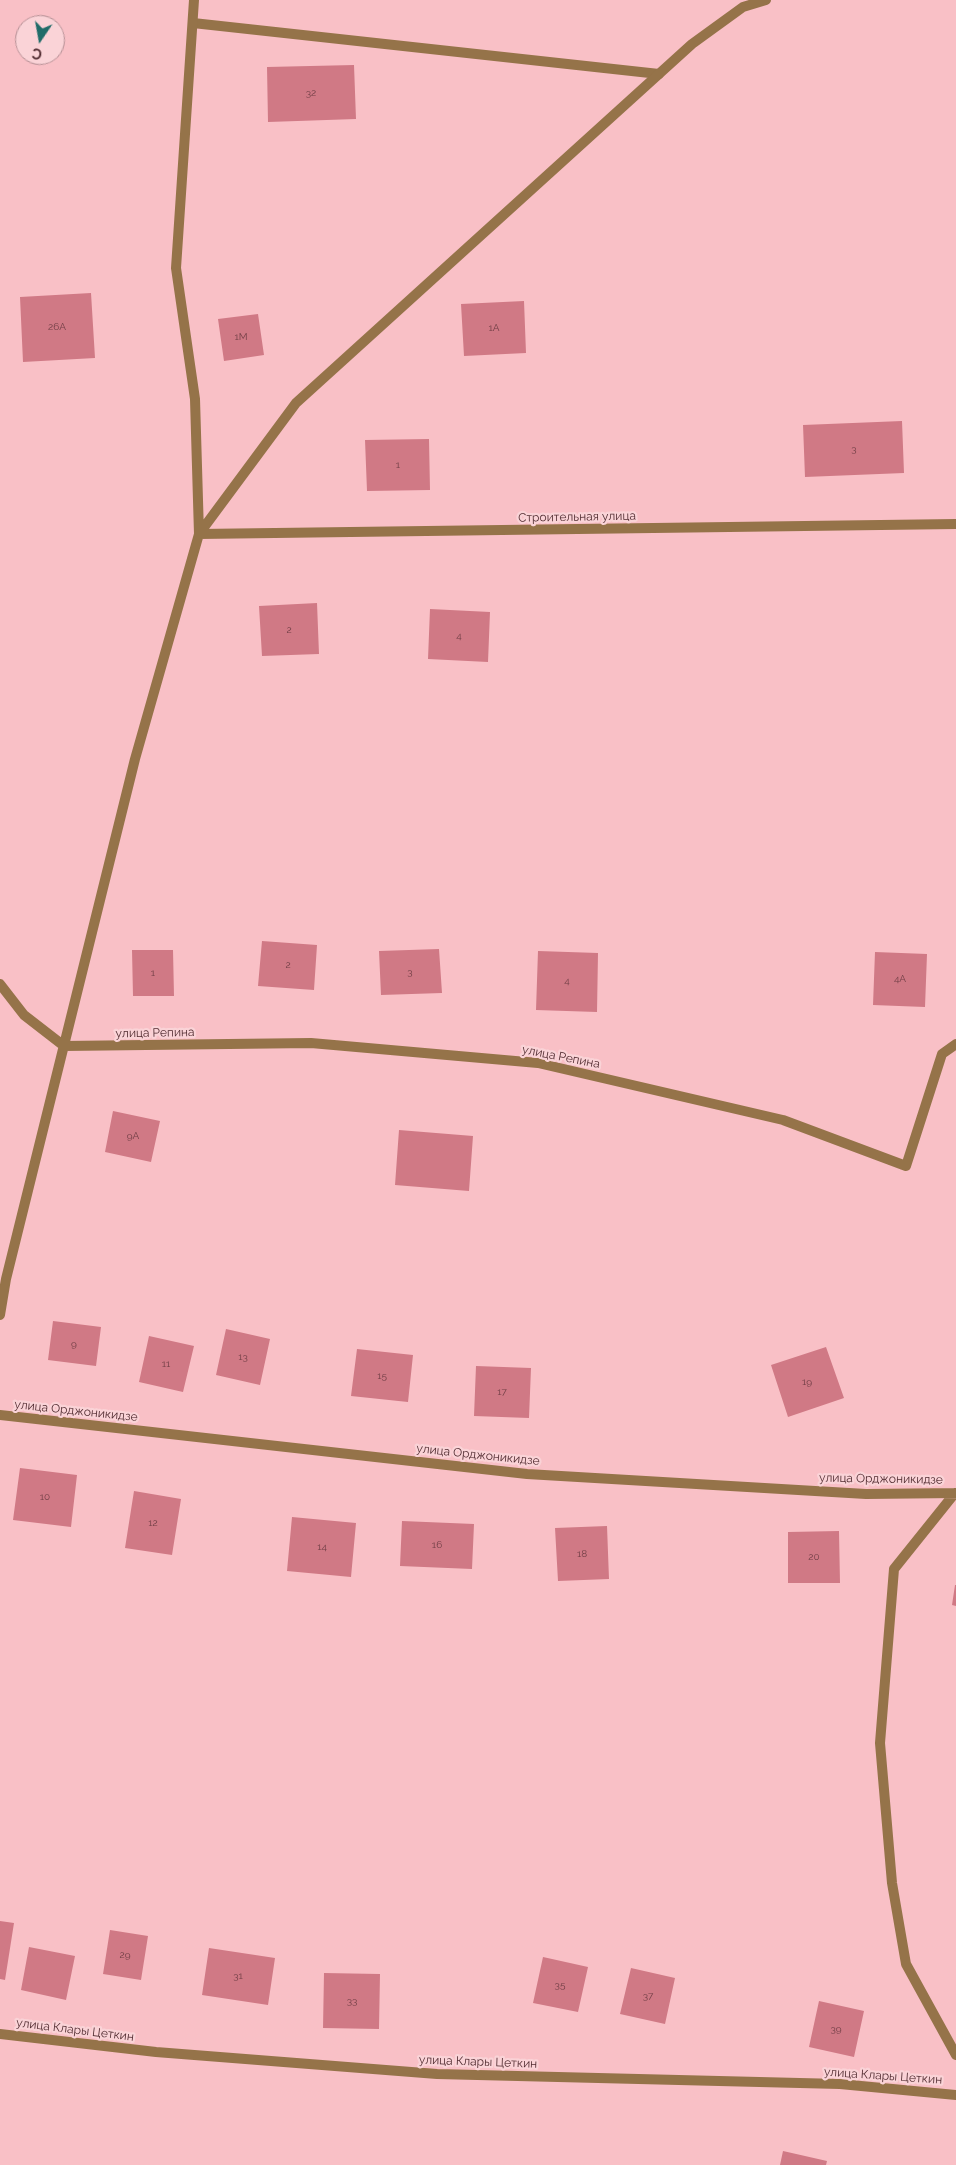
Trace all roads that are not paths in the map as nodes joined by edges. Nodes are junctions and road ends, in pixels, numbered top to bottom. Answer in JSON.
{"nodes":[{"id":1,"x":194,"y":0,"type":"edge"},
{"id":2,"x":766,"y":0,"type":"edge"},
{"id":3,"x":193,"y":23,"type":"junction"},
{"id":4,"x":659,"y":74,"type":"junction"},
{"id":5,"x":956,"y":524,"type":"edge"},
{"id":6,"x":199,"y":534,"type":"junction"},
{"id":7,"x":0,"y":984,"type":"edge"},
{"id":8,"x":956,"y":1044,"type":"edge"},
{"id":9,"x":64,"y":1046,"type":"junction"},
{"id":10,"x":0,"y":1315,"type":"edge"},
{"id":11,"x":0,"y":1415,"type":"edge"},
{"id":12,"x":956,"y":1493,"type":"edge"},
{"id":13,"x":0,"y":2034,"type":"edge"},
{"id":14,"x":956,"y":2055,"type":"edge"},
{"id":15,"x":956,"y":2095,"type":"edge"}],
"edges":[{"from":1,"to":3,"type":"street"},
{"from":2,"to":4,"type":"street"},
{"from":3,"to":4,"type":"street"},
{"from":3,"to":6,"type":"street"},
{"from":4,"to":6,"type":"street"},
{"from":5,"to":6,"type":"street","name":"Строительная улица"},
{"from":6,"to":9,"type":"street"},
{"from":7,"to":9,"type":"street"},
{"from":8,"to":9,"type":"street","name":"улица Репина"},
{"from":9,"to":10,"type":"street"},
{"from":11,"to":12,"type":"street","name":"улица Орджоникидзе"},
{"from":12,"to":14,"type":"street"},
{"from":13,"to":15,"type":"street","name":"улица Клары Цеткин"}]}
